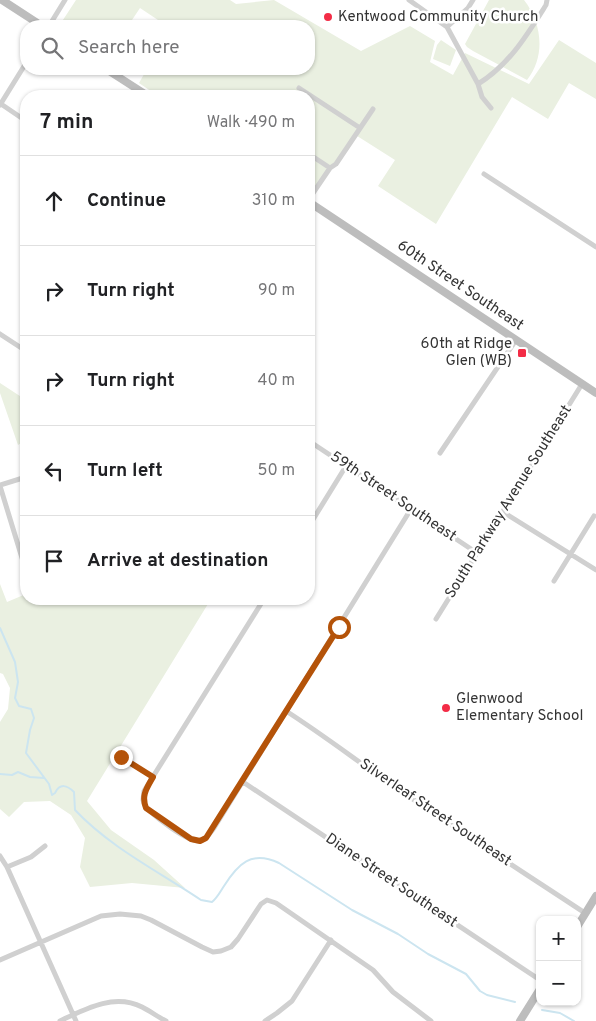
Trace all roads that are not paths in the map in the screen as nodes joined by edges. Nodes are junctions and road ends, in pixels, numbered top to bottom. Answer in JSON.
{"nodes":[{"id":1,"x":2,"y":0,"type":"edge"},
{"id":2,"x":65,"y":0,"type":"edge"},
{"id":3,"x":409,"y":0,"type":"edge"},
{"id":4,"x":473,"y":0,"type":"edge"},
{"id":5,"x":547,"y":0,"type":"edge"},
{"id":6,"x":33,"y":20,"type":"edge"},
{"id":7,"x":53,"y":20,"type":"edge"},
{"id":8,"x":447,"y":27,"type":"junction"},
{"id":9,"x":20,"y":72,"type":"edge"},
{"id":10,"x":115,"y":75,"type":"edge"},
{"id":11,"x":478,"y":84,"type":"junction"},
{"id":12,"x":299,"y":88,"type":"dead end"},
{"id":13,"x":139,"y":90,"type":"edge"},
{"id":14,"x":302,"y":90,"type":"edge"},
{"id":15,"x":315,"y":98,"type":"edge"},
{"id":16,"x":0,"y":104,"type":"edge"},
{"id":17,"x":491,"y":108,"type":"dead end"},
{"id":18,"x":373,"y":109,"type":"dead end"},
{"id":19,"x":20,"y":117,"type":"edge"},
{"id":20,"x":360,"y":128,"type":"junction"},
{"id":21,"x":315,"y":158,"type":"edge"},
{"id":22,"x":330,"y":168,"type":"junction"},
{"id":23,"x":484,"y":174,"type":"dead end"},
{"id":24,"x":315,"y":192,"type":"edge"},
{"id":25,"x":315,"y":205,"type":"edge"},
{"id":26,"x":596,"y":247,"type":"edge"},
{"id":27,"x":0,"y":334,"type":"edge"},
{"id":28,"x":516,"y":340,"type":"junction"},
{"id":29,"x":20,"y":347,"type":"edge"},
{"id":30,"x":582,"y":384,"type":"junction"},
{"id":31,"x":596,"y":393,"type":"edge"},
{"id":32,"x":315,"y":445,"type":"edge"},
{"id":33,"x":440,"y":453,"type":"dead end"},
{"id":34,"x":346,"y":466,"type":"junction"},
{"id":35,"x":20,"y":479,"type":"edge"},
{"id":36,"x":0,"y":486,"type":"edge"},
{"id":37,"x":411,"y":509,"type":"junction"},
{"id":38,"x":503,"y":512,"type":"junction"},
{"id":39,"x":315,"y":516,"type":"edge"},
{"id":40,"x":594,"y":516,"type":"dead end"},
{"id":41,"x":20,"y":551,"type":"edge"},
{"id":42,"x":478,"y":553,"type":"junction"},
{"id":43,"x":570,"y":554,"type":"junction"},
{"id":44,"x":596,"y":570,"type":"edge"},
{"id":45,"x":554,"y":581,"type":"dead end"},
{"id":46,"x":260,"y":605,"type":"edge"},
{"id":47,"x":436,"y":619,"type":"dead end"},
{"id":48,"x":286,"y":711,"type":"junction"},
{"id":49,"x":121,"y":757,"type":"dead end"},
{"id":50,"x":153,"y":777,"type":"junction"},
{"id":51,"x":243,"y":782,"type":"junction"},
{"id":52,"x":45,"y":846,"type":"dead end"},
{"id":53,"x":0,"y":856,"type":"edge"},
{"id":54,"x":7,"y":867,"type":"junction"},
{"id":55,"x":596,"y":896,"type":"edge"},
{"id":56,"x":586,"y":913,"type":"junction"},
{"id":57,"x":581,"y":920,"type":"edge"},
{"id":58,"x":331,"y":940,"type":"junction"},
{"id":59,"x":40,"y":942,"type":"junction"},
{"id":60,"x":0,"y":960,"type":"edge"},
{"id":61,"x":536,"y":977,"type":"edge"},
{"id":62,"x":536,"y":995,"type":"edge"},
{"id":63,"x":73,"y":1014,"type":"junction"},
{"id":64,"x":60,"y":1021,"type":"edge"},
{"id":65,"x":76,"y":1021,"type":"edge"},
{"id":66,"x":166,"y":1021,"type":"edge"},
{"id":67,"x":264,"y":1021,"type":"edge"},
{"id":68,"x":430,"y":1021,"type":"edge"},
{"id":69,"x":520,"y":1021,"type":"edge"}],
"edges":[{"from":1,"to":6,"type":"main road"},
{"from":2,"to":7,"type":"street"},
{"from":3,"to":8,"type":"street"},
{"from":4,"to":8,"type":"street"},
{"from":5,"to":11,"type":"street"},
{"from":8,"to":11,"type":"street"},
{"from":9,"to":16,"type":"street"},
{"from":10,"to":13,"type":"main road"},
{"from":11,"to":17,"type":"street"},
{"from":12,"to":14,"type":"street"},
{"from":15,"to":20,"type":"street"},
{"from":16,"to":19,"type":"street"},
{"from":18,"to":20,"type":"street"},
{"from":20,"to":22,"type":"street"},
{"from":21,"to":22,"type":"street"},
{"from":22,"to":24,"type":"street"},
{"from":23,"to":26,"type":"street"},
{"from":25,"to":28,"type":"main road","name":"60th Street Southeast"},
{"from":27,"to":29,"type":"street"},
{"from":28,"to":30,"type":"main road","name":"60th Street Southeast"},
{"from":28,"to":33,"type":"street"},
{"from":30,"to":31,"type":"main road","name":"60th Street Southeast"},
{"from":30,"to":38,"type":"street","name":"South Parkway Avenue Southeast"},
{"from":32,"to":34,"type":"street","name":"59th Street Southeast"},
{"from":34,"to":37,"type":"street","name":"59th Street Southeast"},
{"from":34,"to":39,"type":"street"},
{"from":35,"to":36,"type":"street"},
{"from":36,"to":41,"type":"street"},
{"from":37,"to":42,"type":"street","name":"59th Street Southeast"},
{"from":37,"to":48,"type":"street"},
{"from":38,"to":42,"type":"street","name":"South Parkway Avenue Southeast"},
{"from":38,"to":43,"type":"street"},
{"from":40,"to":43,"type":"street"},
{"from":42,"to":47,"type":"street","name":"South Parkway Avenue Southeast"},
{"from":43,"to":44,"type":"street"},
{"from":43,"to":45,"type":"street"},
{"from":46,"to":50,"type":"street"},
{"from":48,"to":51,"type":"street"},
{"from":48,"to":56,"type":"street","name":"Silverleaf Street Southeast"},
{"from":49,"to":50,"type":"street"},
{"from":50,"to":51,"type":"street"},
{"from":51,"to":61,"type":"street","name":"Diane Street Southeast"},
{"from":52,"to":54,"type":"street"},
{"from":53,"to":54,"type":"street"},
{"from":54,"to":59,"type":"street"},
{"from":55,"to":56,"type":"main road"},
{"from":56,"to":57,"type":"main road"},
{"from":58,"to":59,"type":"street"},
{"from":58,"to":67,"type":"street"},
{"from":58,"to":68,"type":"street"},
{"from":59,"to":60,"type":"street"},
{"from":59,"to":63,"type":"street"},
{"from":62,"to":69,"type":"main road"},
{"from":63,"to":64,"type":"street"},
{"from":63,"to":65,"type":"street"},
{"from":63,"to":66,"type":"street"}]}
